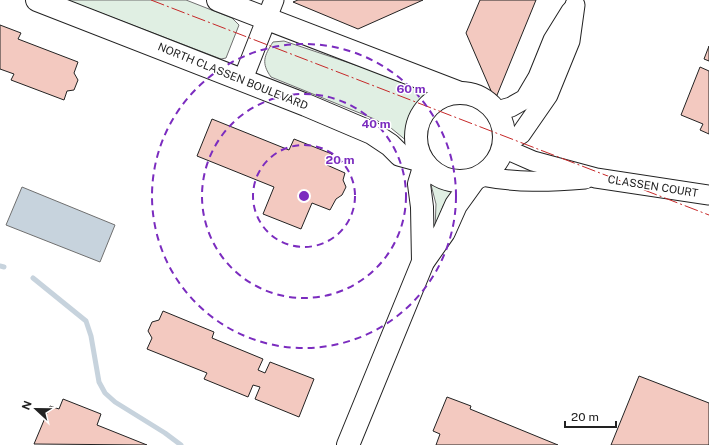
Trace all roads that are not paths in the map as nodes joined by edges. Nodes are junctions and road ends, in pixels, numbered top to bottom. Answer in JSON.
{"nodes":[{"id":1,"x":37,"y":0,"type":"edge"},
{"id":2,"x":218,"y":0,"type":"edge"},
{"id":3,"x":576,"y":2,"type":"edge"},
{"id":4,"x":270,"y":9,"type":"edge"},
{"id":5,"x":243,"y":79,"type":"junction"},
{"id":6,"x":460,"y":93,"type":"junction"},
{"id":7,"x":497,"y":111,"type":"junction"},
{"id":8,"x":504,"y":147,"type":"junction"},
{"id":9,"x":424,"y":163,"type":"junction"},
{"id":10,"x":477,"y":178,"type":"junction"},
{"id":11,"x":596,"y":178,"type":"junction"},
{"id":12,"x":709,"y":195,"type":"edge"},
{"id":13,"x":423,"y":262,"type":"junction"},
{"id":14,"x":348,"y":445,"type":"edge"}],
"edges":[{"from":1,"to":5,"type":"main road","name":"NORTH CLASSEN BOULEVARD"},
{"from":2,"to":4,"type":"main road"},
{"from":3,"to":7,"type":"street"},
{"from":3,"to":8,"type":"street"},
{"from":4,"to":5,"type":"street"},
{"from":4,"to":6,"type":"main road"},
{"from":5,"to":9,"type":"main road","name":"NORTH CLASSEN BOULEVARD"},
{"from":6,"to":7,"type":"main road"},
{"from":6,"to":9,"type":"main road"},
{"from":7,"to":8,"type":"main road"},
{"from":8,"to":10,"type":"main road"},
{"from":8,"to":11,"type":"street","name":"CLASSEN COURT"},
{"from":9,"to":10,"type":"main road","name":"NORTH CLASSEN BOULEVARD"},
{"from":9,"to":13,"type":"main road"},
{"from":10,"to":11,"type":"street","name":"CLASSEN COURT"},
{"from":10,"to":13,"type":"main road"},
{"from":11,"to":12,"type":"street","name":"CLASSEN COURT"},
{"from":13,"to":14,"type":"main road"}]}
